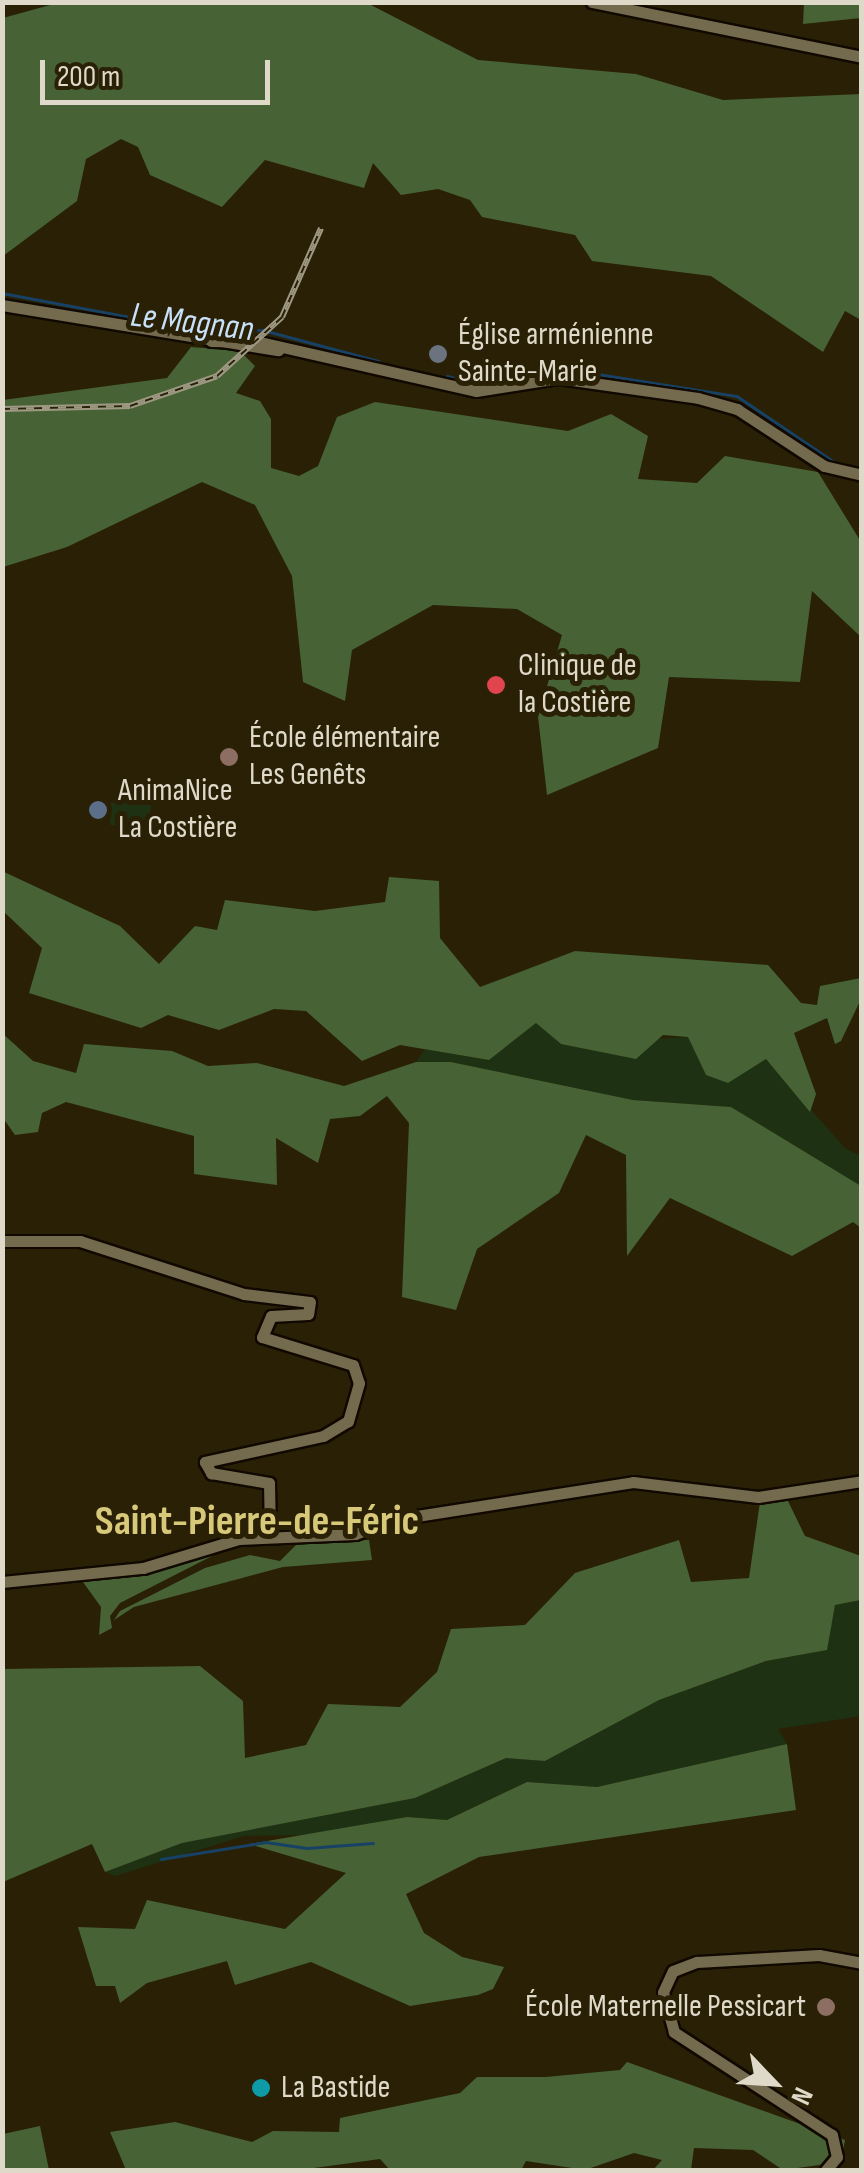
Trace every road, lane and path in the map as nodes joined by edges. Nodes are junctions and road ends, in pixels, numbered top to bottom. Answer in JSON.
{"nodes":[{"id":1,"x":592,"y":2,"type":"edge"},
{"id":2,"x":862,"y":57,"type":"edge"},
{"id":3,"x":2,"y":305,"type":"edge"},
{"id":4,"x":862,"y":475,"type":"edge"},
{"id":5,"x":2,"y":1241,"type":"edge"},
{"id":6,"x":862,"y":1480,"type":"edge"},
{"id":7,"x":270,"y":1536,"type":"junction"},
{"id":8,"x":2,"y":1582,"type":"edge"},
{"id":9,"x":862,"y":1963,"type":"edge"},
{"id":10,"x":826,"y":2170,"type":"edge"}],
"edges":[{"from":1,"to":2,"type":"street"},
{"from":3,"to":4,"type":"street"},
{"from":5,"to":7,"type":"street"},
{"from":6,"to":7,"type":"street"},
{"from":7,"to":8,"type":"street"},
{"from":9,"to":10,"type":"street"}]}
